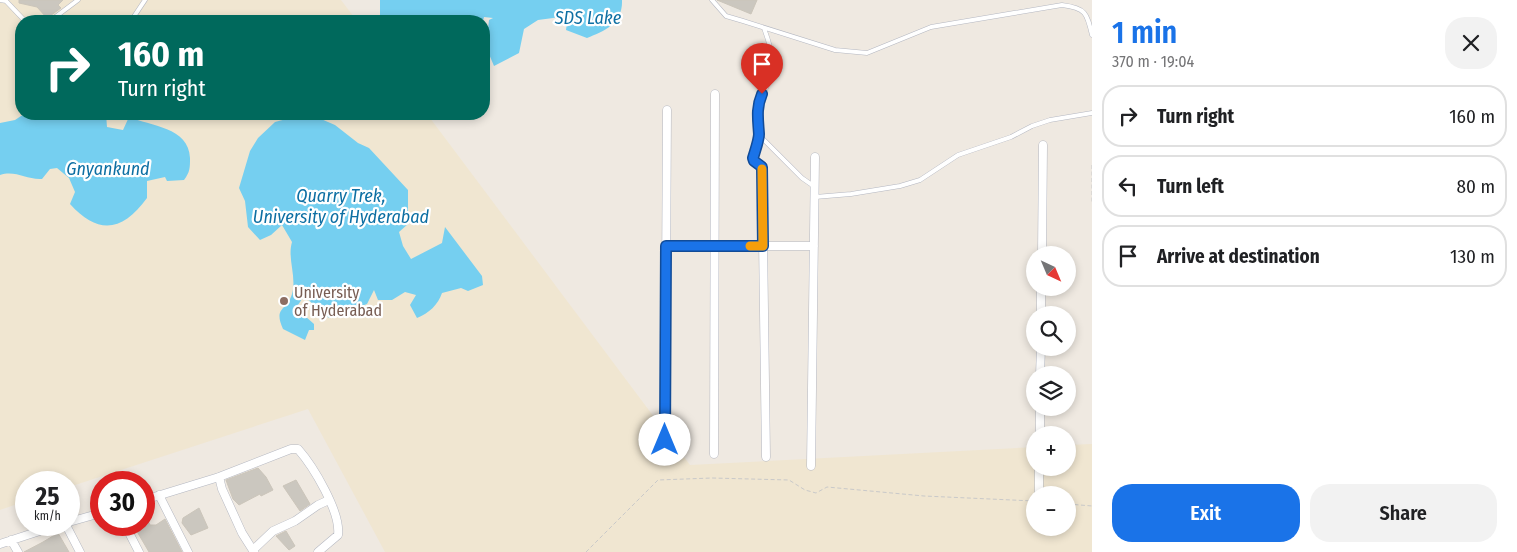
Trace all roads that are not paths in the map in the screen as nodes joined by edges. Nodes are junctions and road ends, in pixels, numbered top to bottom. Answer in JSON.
{"nodes":[{"id":1,"x":0,"y":0,"type":"edge"},
{"id":2,"x":78,"y":0,"type":"edge"},
{"id":3,"x":145,"y":0,"type":"edge"},
{"id":4,"x":712,"y":0,"type":"edge"},
{"id":5,"x":19,"y":15,"type":"edge"},
{"id":6,"x":58,"y":15,"type":"edge"},
{"id":7,"x":135,"y":15,"type":"edge"},
{"id":8,"x":764,"y":28,"type":"junction"},
{"id":9,"x":1092,"y":35,"type":"edge"},
{"id":10,"x":715,"y":94,"type":"dead end"},
{"id":11,"x":667,"y":110,"type":"dead end"},
{"id":12,"x":1092,"y":114,"type":"edge"},
{"id":13,"x":759,"y":135,"type":"junction"},
{"id":14,"x":1043,"y":144,"type":"dead end"},
{"id":15,"x":815,"y":157,"type":"dead end"},
{"id":16,"x":762,"y":167,"type":"joint"},
{"id":17,"x":815,"y":187,"type":"junction"},
{"id":18,"x":814,"y":197,"type":"junction"},
{"id":19,"x":666,"y":246,"type":"junction"},
{"id":20,"x":763,"y":246,"type":"junction"},
{"id":21,"x":814,"y":246,"type":"junction"},
{"id":22,"x":1042,"y":246,"type":"edge"},
{"id":23,"x":715,"y":247,"type":"junction"},
{"id":24,"x":714,"y":454,"type":"dead end"},
{"id":25,"x":766,"y":457,"type":"dead end"},
{"id":26,"x":665,"y":460,"type":"dead end"},
{"id":27,"x":811,"y":466,"type":"dead end"},
{"id":28,"x":219,"y":477,"type":"junction"},
{"id":29,"x":159,"y":495,"type":"junction"},
{"id":30,"x":155,"y":496,"type":"edge"},
{"id":31,"x":329,"y":500,"type":"junction"},
{"id":32,"x":24,"y":536,"type":"edge"},
{"id":33,"x":72,"y":536,"type":"edge"},
{"id":34,"x":131,"y":536,"type":"edge"},
{"id":35,"x":11,"y":540,"type":"junction"},
{"id":36,"x":0,"y":544,"type":"edge"},
{"id":37,"x":254,"y":550,"type":"edge"},
{"id":38,"x":18,"y":552,"type":"edge"},
{"id":39,"x":80,"y":552,"type":"edge"},
{"id":40,"x":139,"y":552,"type":"edge"},
{"id":41,"x":188,"y":552,"type":"edge"},
{"id":42,"x":318,"y":552,"type":"edge"}],
"edges":[{"from":1,"to":5,"type":"lane"},
{"from":2,"to":6,"type":"lane"},
{"from":3,"to":7,"type":"lane"},
{"from":4,"to":8,"type":"lane"},
{"from":8,"to":9,"type":"lane"},
{"from":8,"to":13,"type":"lane"},
{"from":10,"to":23,"type":"street"},
{"from":11,"to":19,"type":"street"},
{"from":12,"to":18,"type":"lane"},
{"from":13,"to":16,"type":"lane"},
{"from":13,"to":17,"type":"lane"},
{"from":14,"to":22,"type":"street"},
{"from":15,"to":17,"type":"street"},
{"from":16,"to":20,"type":"street"},
{"from":17,"to":18,"type":"street"},
{"from":18,"to":21,"type":"street"},
{"from":19,"to":23,"type":"street"},
{"from":19,"to":26,"type":"street"},
{"from":20,"to":21,"type":"street"},
{"from":20,"to":23,"type":"street"},
{"from":20,"to":25,"type":"street"},
{"from":21,"to":27,"type":"street"},
{"from":23,"to":24,"type":"street"},
{"from":28,"to":29,"type":"street"},
{"from":28,"to":31,"type":"street"},
{"from":28,"to":37,"type":"street"},
{"from":29,"to":30,"type":"street"},
{"from":29,"to":41,"type":"street"},
{"from":31,"to":37,"type":"street"},
{"from":31,"to":42,"type":"street"},
{"from":32,"to":35,"type":"street"},
{"from":33,"to":39,"type":"street"},
{"from":34,"to":40,"type":"street"},
{"from":35,"to":36,"type":"street"},
{"from":35,"to":38,"type":"street"}]}
